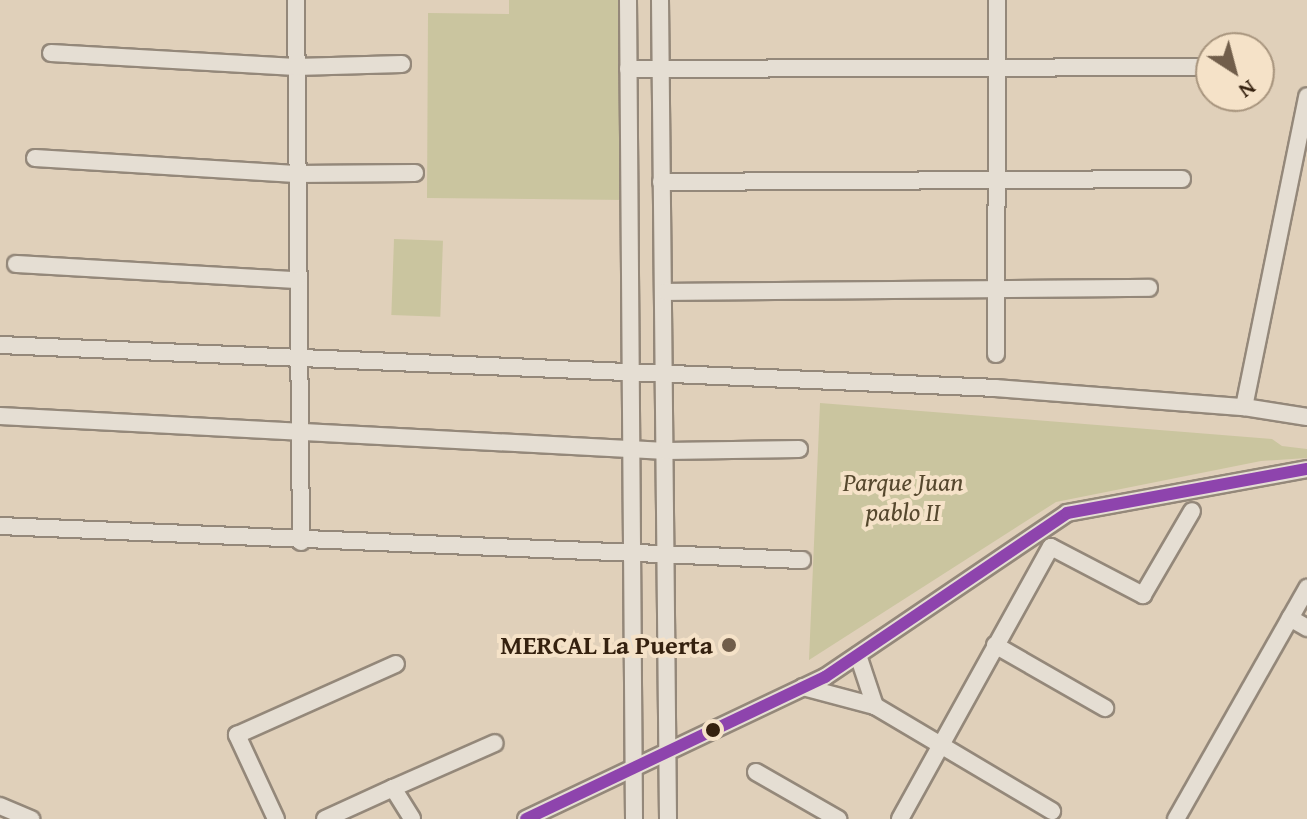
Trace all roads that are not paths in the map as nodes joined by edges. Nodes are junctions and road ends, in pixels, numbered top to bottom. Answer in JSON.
{"nodes":[{"id":1,"x":296,"y":0,"type":"edge"},
{"id":2,"x":628,"y":0,"type":"edge"},
{"id":3,"x":660,"y":0,"type":"edge"},
{"id":4,"x":997,"y":0,"type":"edge"},
{"id":5,"x":51,"y":53,"type":"dead end"},
{"id":6,"x":402,"y":64,"type":"dead end"},
{"id":7,"x":296,"y":67,"type":"junction"},
{"id":8,"x":1195,"y":67,"type":"edge"},
{"id":9,"x":996,"y":68,"type":"junction"},
{"id":10,"x":628,"y":69,"type":"junction"},
{"id":11,"x":661,"y":69,"type":"junction"},
{"id":12,"x":1307,"y":96,"type":"edge"},
{"id":13,"x":35,"y":158,"type":"dead end"},
{"id":14,"x":415,"y":173,"type":"dead end"},
{"id":15,"x":296,"y":174,"type":"junction"},
{"id":16,"x":1182,"y":179,"type":"dead end"},
{"id":17,"x":997,"y":181,"type":"junction"},
{"id":18,"x":661,"y":182,"type":"junction"},
{"id":19,"x":16,"y":264,"type":"dead end"},
{"id":20,"x":297,"y":280,"type":"junction"},
{"id":21,"x":1149,"y":288,"type":"dead end"},
{"id":22,"x":997,"y":290,"type":"junction"},
{"id":23,"x":666,"y":292,"type":"junction"},
{"id":24,"x":0,"y":345,"type":"edge"},
{"id":25,"x":996,"y":354,"type":"dead end"},
{"id":26,"x":298,"y":359,"type":"junction"},
{"id":27,"x":633,"y":372,"type":"junction"},
{"id":28,"x":665,"y":373,"type":"junction"},
{"id":29,"x":1244,"y":407,"type":"junction"},
{"id":30,"x":0,"y":416,"type":"edge"},
{"id":31,"x":1307,"y":417,"type":"edge"},
{"id":32,"x":299,"y":432,"type":"junction"},
{"id":33,"x":634,"y":449,"type":"junction"},
{"id":34,"x":799,"y":449,"type":"dead end"},
{"id":35,"x":666,"y":451,"type":"junction"},
{"id":36,"x":1307,"y":469,"type":"edge"},
{"id":37,"x":1192,"y":511,"type":"dead end"},
{"id":38,"x":0,"y":526,"type":"edge"},
{"id":39,"x":301,"y":542,"type":"junction"},
{"id":40,"x":635,"y":556,"type":"junction"},
{"id":41,"x":666,"y":558,"type":"junction"},
{"id":42,"x":802,"y":560,"type":"dead end"},
{"id":43,"x":1307,"y":588,"type":"edge"},
{"id":44,"x":1290,"y":618,"type":"junction"},
{"id":45,"x":1307,"y":628,"type":"edge"},
{"id":46,"x":995,"y":645,"type":"junction"},
{"id":47,"x":858,"y":655,"type":"junction"},
{"id":48,"x":396,"y":664,"type":"dead end"},
{"id":49,"x":803,"y":687,"type":"junction"},
{"id":50,"x":875,"y":706,"type":"junction"},
{"id":51,"x":1105,"y":708,"type":"dead end"},
{"id":52,"x":495,"y":743,"type":"dead end"},
{"id":53,"x":941,"y":744,"type":"junction"},
{"id":54,"x":667,"y":751,"type":"junction"},
{"id":55,"x":633,"y":767,"type":"junction"},
{"id":56,"x":756,"y":772,"type":"dead end"},
{"id":57,"x":393,"y":788,"type":"junction"},
{"id":58,"x":0,"y":806,"type":"edge"},
{"id":59,"x":1052,"y":811,"type":"dead end"},
{"id":60,"x":31,"y":819,"type":"edge"},
{"id":61,"x":276,"y":819,"type":"edge"},
{"id":62,"x":325,"y":819,"type":"edge"},
{"id":63,"x":412,"y":819,"type":"edge"},
{"id":64,"x":526,"y":819,"type":"edge"},
{"id":65,"x":634,"y":819,"type":"edge"},
{"id":66,"x":668,"y":819,"type":"edge"},
{"id":67,"x":838,"y":819,"type":"edge"},
{"id":68,"x":900,"y":819,"type":"edge"},
{"id":69,"x":1176,"y":819,"type":"edge"}],
"edges":[{"from":1,"to":7,"type":"street"},
{"from":2,"to":10,"type":"street"},
{"from":3,"to":11,"type":"street"},
{"from":4,"to":9,"type":"street"},
{"from":5,"to":7,"type":"street"},
{"from":6,"to":7,"type":"street"},
{"from":7,"to":15,"type":"street"},
{"from":8,"to":9,"type":"street"},
{"from":9,"to":11,"type":"street"},
{"from":9,"to":17,"type":"street"},
{"from":10,"to":11,"type":"street"},
{"from":10,"to":27,"type":"street"},
{"from":11,"to":18,"type":"street"},
{"from":12,"to":29,"type":"street"},
{"from":13,"to":15,"type":"street"},
{"from":14,"to":15,"type":"street"},
{"from":15,"to":20,"type":"street"},
{"from":16,"to":17,"type":"street"},
{"from":17,"to":18,"type":"street"},
{"from":17,"to":22,"type":"street"},
{"from":18,"to":23,"type":"street"},
{"from":19,"to":20,"type":"street"},
{"from":20,"to":26,"type":"street"},
{"from":21,"to":22,"type":"street"},
{"from":22,"to":23,"type":"street"},
{"from":22,"to":25,"type":"street"},
{"from":23,"to":28,"type":"street"},
{"from":24,"to":26,"type":"street"},
{"from":26,"to":27,"type":"street"},
{"from":26,"to":32,"type":"street"},
{"from":27,"to":28,"type":"street"},
{"from":27,"to":33,"type":"street"},
{"from":28,"to":29,"type":"street"},
{"from":28,"to":35,"type":"street"},
{"from":29,"to":31,"type":"street"},
{"from":30,"to":32,"type":"street"},
{"from":32,"to":33,"type":"street"},
{"from":32,"to":39,"type":"street"},
{"from":33,"to":35,"type":"street"},
{"from":33,"to":40,"type":"street"},
{"from":34,"to":35,"type":"street"},
{"from":35,"to":41,"type":"street"},
{"from":36,"to":47,"type":"street"},
{"from":37,"to":46,"type":"street"},
{"from":38,"to":39,"type":"street"},
{"from":39,"to":40,"type":"street"},
{"from":40,"to":41,"type":"street"},
{"from":40,"to":55,"type":"street"},
{"from":41,"to":42,"type":"street"},
{"from":41,"to":54,"type":"street"},
{"from":43,"to":44,"type":"street"},
{"from":44,"to":45,"type":"street"},
{"from":44,"to":69,"type":"street"},
{"from":46,"to":51,"type":"street"},
{"from":46,"to":53,"type":"street"},
{"from":47,"to":49,"type":"street"},
{"from":47,"to":50,"type":"street"},
{"from":48,"to":61,"type":"street"},
{"from":49,"to":50,"type":"street"},
{"from":49,"to":54,"type":"street"},
{"from":50,"to":53,"type":"street"},
{"from":52,"to":57,"type":"street"},
{"from":53,"to":59,"type":"street"},
{"from":53,"to":68,"type":"street"},
{"from":54,"to":55,"type":"street"},
{"from":54,"to":66,"type":"street"},
{"from":55,"to":64,"type":"street"},
{"from":55,"to":65,"type":"street"},
{"from":56,"to":67,"type":"street"},
{"from":57,"to":62,"type":"street"},
{"from":57,"to":63,"type":"street"},
{"from":58,"to":60,"type":"street"}]}
